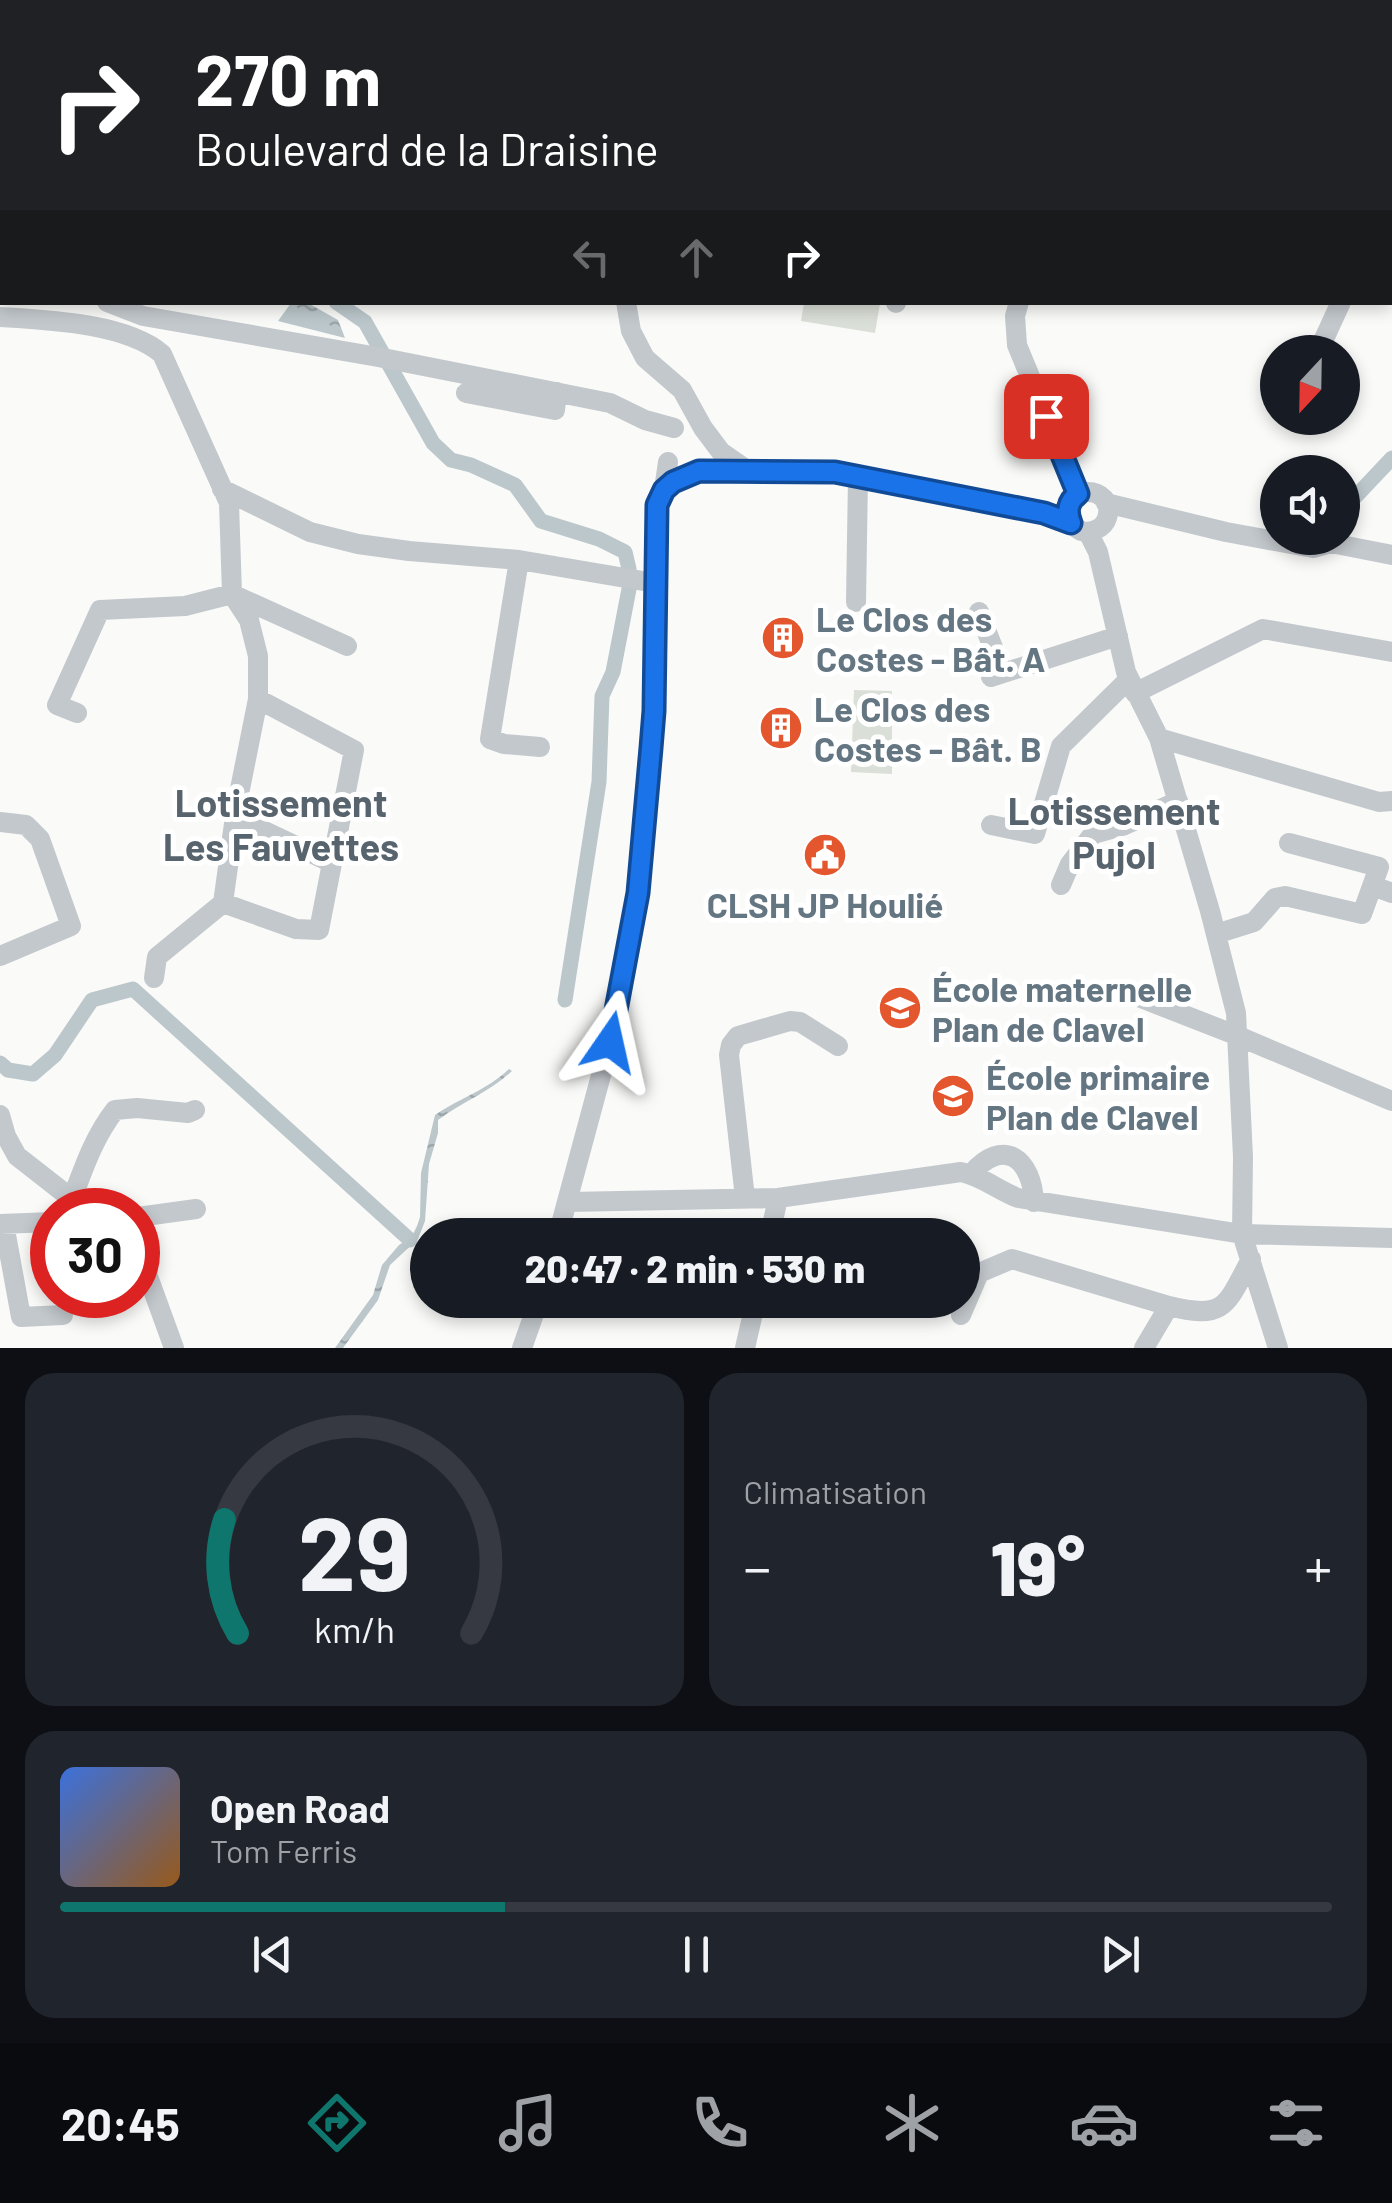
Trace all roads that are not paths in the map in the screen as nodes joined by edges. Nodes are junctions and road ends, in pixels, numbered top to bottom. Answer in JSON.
{"nodes":[{"id":1,"x":115,"y":305,"type":"edge"},
{"id":2,"x":627,"y":305,"type":"edge"},
{"id":3,"x":1018,"y":305,"type":"edge"},
{"id":4,"x":1340,"y":305,"type":"edge"},
{"id":5,"x":42,"y":308,"type":"edge"},
{"id":6,"x":0,"y":317,"type":"edge"},
{"id":7,"x":1326,"y":335,"type":"edge"},
{"id":8,"x":660,"y":372,"type":"junction"},
{"id":9,"x":556,"y":392,"type":"junction"},
{"id":10,"x":466,"y":394,"type":"dead end"},
{"id":11,"x":672,"y":431,"type":"junction"},
{"id":12,"x":708,"y":434,"type":"junction"},
{"id":13,"x":668,"y":462,"type":"junction"},
{"id":14,"x":695,"y":472,"type":"junction"},
{"id":15,"x":749,"y":472,"type":"junction"},
{"id":16,"x":858,"y":477,"type":"junction"},
{"id":17,"x":222,"y":489,"type":"junction"},
{"id":18,"x":664,"y":490,"type":"junction"},
{"id":19,"x":1089,"y":514,"type":"junction"},
{"id":20,"x":1392,"y":555,"type":"edge"},
{"id":21,"x":519,"y":560,"type":"junction"},
{"id":22,"x":655,"y":583,"type":"junction"},
{"id":23,"x":232,"y":594,"type":"junction"},
{"id":24,"x":856,"y":602,"type":"dead end"},
{"id":25,"x":979,"y":612,"type":"dead end"},
{"id":26,"x":1118,"y":636,"type":"junction"},
{"id":27,"x":347,"y":646,"type":"dead end"},
{"id":28,"x":1392,"y":652,"type":"edge"},
{"id":29,"x":1132,"y":686,"type":"junction"},
{"id":30,"x":258,"y":699,"type":"junction"},
{"id":31,"x":77,"y":713,"type":"dead end"},
{"id":32,"x":1160,"y":738,"type":"junction"},
{"id":33,"x":540,"y":747,"type":"dead end"},
{"id":34,"x":1392,"y":801,"type":"edge"},
{"id":35,"x":1178,"y":802,"type":"junction"},
{"id":36,"x":235,"y":817,"type":"junction"},
{"id":37,"x":0,"y":822,"type":"edge"},
{"id":38,"x":991,"y":826,"type":"dead end"},
{"id":39,"x":1289,"y":843,"type":"dead end"},
{"id":40,"x":332,"y":863,"type":"junction"},
{"id":41,"x":1061,"y":884,"type":"dead end"},
{"id":42,"x":1382,"y":890,"type":"edge"},
{"id":43,"x":223,"y":902,"type":"junction"},
{"id":44,"x":1216,"y":934,"type":"junction"},
{"id":45,"x":0,"y":956,"type":"edge"},
{"id":46,"x":154,"y":978,"type":"dead end"},
{"id":47,"x":1124,"y":991,"type":"dead end"},
{"id":48,"x":1238,"y":1036,"type":"junction"},
{"id":49,"x":838,"y":1046,"type":"dead end"},
{"id":50,"x":1392,"y":1101,"type":"edge"},
{"id":51,"x":195,"y":1110,"type":"dead end"},
{"id":52,"x":0,"y":1115,"type":"edge"},
{"id":53,"x":971,"y":1174,"type":"junction"},
{"id":54,"x":53,"y":1188,"type":"edge"},
{"id":55,"x":77,"y":1188,"type":"edge"},
{"id":56,"x":745,"y":1198,"type":"junction"},
{"id":57,"x":778,"y":1198,"type":"junction"},
{"id":58,"x":568,"y":1202,"type":"junction"},
{"id":59,"x":1034,"y":1202,"type":"junction"},
{"id":60,"x":196,"y":1209,"type":"dead end"},
{"id":61,"x":160,"y":1214,"type":"edge"},
{"id":62,"x":563,"y":1218,"type":"edge"},
{"id":63,"x":774,"y":1218,"type":"edge"},
{"id":64,"x":30,"y":1223,"type":"edge"},
{"id":65,"x":2,"y":1224,"type":"edge"},
{"id":66,"x":1242,"y":1234,"type":"junction"},
{"id":67,"x":1392,"y":1238,"type":"edge"},
{"id":68,"x":1250,"y":1259,"type":"junction"},
{"id":69,"x":980,"y":1274,"type":"edge"},
{"id":70,"x":1169,"y":1306,"type":"junction"},
{"id":71,"x":160,"y":1309,"type":"edge"},
{"id":72,"x":30,"y":1317,"type":"edge"},
{"id":73,"x":534,"y":1318,"type":"edge"},
{"id":74,"x":752,"y":1318,"type":"edge"},
{"id":75,"x":527,"y":1347,"type":"edge"},
{"id":76,"x":174,"y":1348,"type":"edge"},
{"id":77,"x":745,"y":1348,"type":"edge"},
{"id":78,"x":1144,"y":1348,"type":"edge"},
{"id":79,"x":1278,"y":1348,"type":"edge"}],
"edges":[{"from":1,"to":9,"type":"street"},
{"from":2,"to":8,"type":"street"},
{"from":3,"to":19,"type":"street"},
{"from":4,"to":7,"type":"street"},
{"from":5,"to":6,"type":"street"},
{"from":5,"to":17,"type":"street"},
{"from":8,"to":11,"type":"street"},
{"from":8,"to":12,"type":"street"},
{"from":9,"to":10,"type":"street"},
{"from":9,"to":11,"type":"street"},
{"from":11,"to":12,"type":"street"},
{"from":11,"to":13,"type":"street"},
{"from":12,"to":14,"type":"street"},
{"from":12,"to":15,"type":"street"},
{"from":13,"to":14,"type":"street"},
{"from":13,"to":18,"type":"street"},
{"from":14,"to":15,"type":"street"},
{"from":14,"to":18,"type":"street"},
{"from":15,"to":16,"type":"street"},
{"from":16,"to":19,"type":"street"},
{"from":16,"to":24,"type":"street"},
{"from":17,"to":21,"type":"street"},
{"from":17,"to":23,"type":"street"},
{"from":18,"to":22,"type":"street"},
{"from":19,"to":20,"type":"street"},
{"from":19,"to":26,"type":"street"},
{"from":21,"to":22,"type":"street"},
{"from":21,"to":33,"type":"street"},
{"from":22,"to":58,"type":"street"},
{"from":23,"to":27,"type":"street"},
{"from":23,"to":30,"type":"street"},
{"from":23,"to":31,"type":"street"},
{"from":25,"to":26,"type":"street"},
{"from":26,"to":29,"type":"street"},
{"from":28,"to":29,"type":"street"},
{"from":29,"to":32,"type":"street"},
{"from":29,"to":38,"type":"street"},
{"from":30,"to":36,"type":"street"},
{"from":30,"to":40,"type":"street"},
{"from":32,"to":34,"type":"street"},
{"from":32,"to":35,"type":"street"},
{"from":35,"to":41,"type":"street"},
{"from":35,"to":44,"type":"street"},
{"from":36,"to":40,"type":"street"},
{"from":36,"to":43,"type":"street"},
{"from":37,"to":45,"type":"street"},
{"from":39,"to":42,"type":"street"},
{"from":40,"to":43,"type":"street"},
{"from":42,"to":44,"type":"street"},
{"from":43,"to":46,"type":"street"},
{"from":44,"to":48,"type":"street"},
{"from":47,"to":48,"type":"street"},
{"from":48,"to":50,"type":"street"},
{"from":48,"to":66,"type":"street"},
{"from":49,"to":56,"type":"street"},
{"from":51,"to":55,"type":"street"},
{"from":52,"to":54,"type":"street"},
{"from":53,"to":57,"type":"street"},
{"from":53,"to":59,"type":"street"},
{"from":53,"to":59,"type":"street"},
{"from":56,"to":57,"type":"street"},
{"from":56,"to":58,"type":"street"},
{"from":57,"to":63,"type":"street"},
{"from":58,"to":62,"type":"street"},
{"from":59,"to":66,"type":"street"},
{"from":60,"to":61,"type":"street"},
{"from":64,"to":65,"type":"street"},
{"from":65,"to":72,"type":"street"},
{"from":66,"to":67,"type":"street"},
{"from":66,"to":68,"type":"street"},
{"from":68,"to":70,"type":"street"},
{"from":68,"to":79,"type":"street"},
{"from":69,"to":70,"type":"street"},
{"from":70,"to":78,"type":"street"},
{"from":71,"to":76,"type":"street"},
{"from":73,"to":75,"type":"street"},
{"from":74,"to":77,"type":"street"}]}
